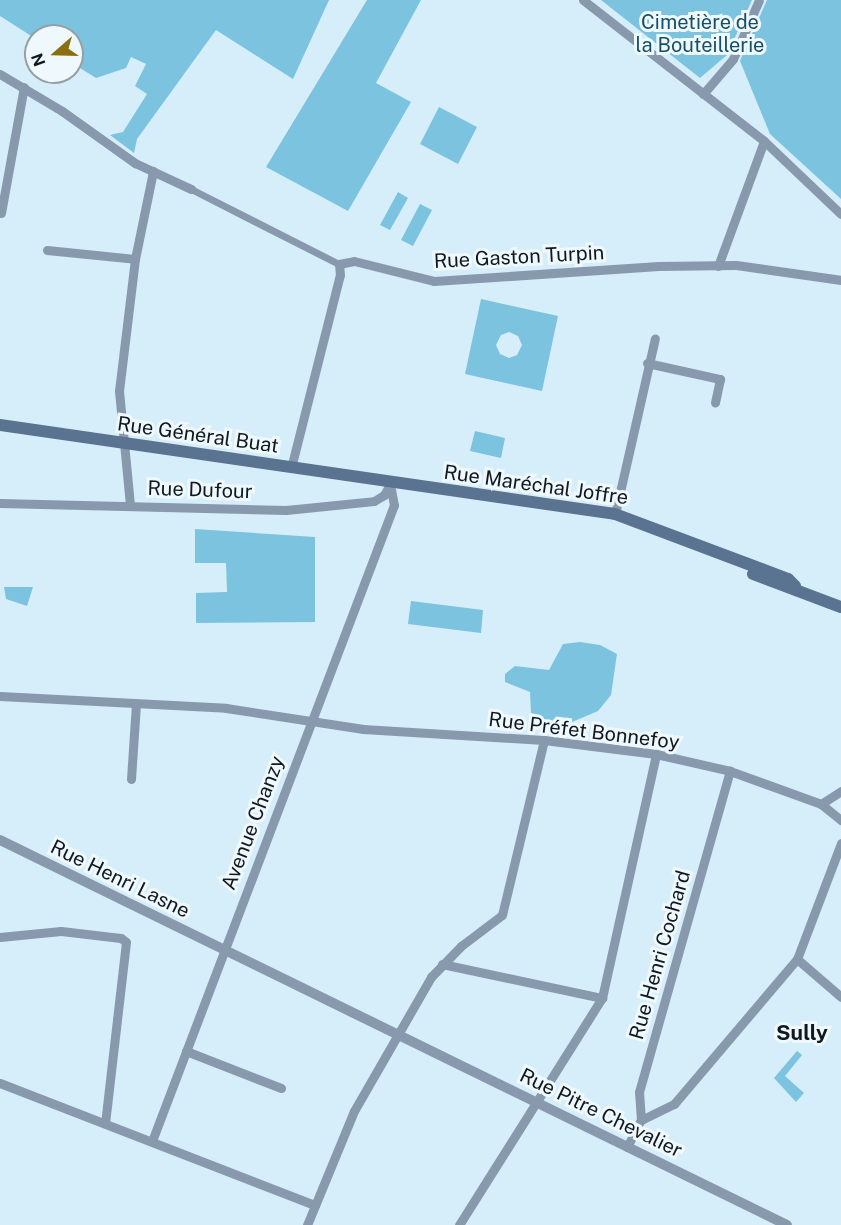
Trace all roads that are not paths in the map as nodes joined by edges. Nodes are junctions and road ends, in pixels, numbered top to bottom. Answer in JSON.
{"nodes":[{"id":1,"x":583,"y":0,"type":"edge"},
{"id":2,"x":759,"y":0,"type":"edge"},
{"id":3,"x":0,"y":74,"type":"edge"},
{"id":4,"x":24,"y":87,"type":"junction"},
{"id":5,"x":703,"y":94,"type":"junction"},
{"id":6,"x":764,"y":141,"type":"junction"},
{"id":7,"x":153,"y":171,"type":"junction"},
{"id":8,"x":191,"y":189,"type":"joint"},
{"id":9,"x":1,"y":213,"type":"edge"},
{"id":10,"x":841,"y":214,"type":"edge"},
{"id":11,"x":47,"y":250,"type":"dead end"},
{"id":12,"x":135,"y":259,"type":"junction"},
{"id":13,"x":339,"y":264,"type":"junction"},
{"id":14,"x":718,"y":266,"type":"junction"},
{"id":15,"x":841,"y":280,"type":"edge"},
{"id":16,"x":655,"y":338,"type":"dead end"},
{"id":17,"x":648,"y":363,"type":"junction"},
{"id":18,"x":715,"y":402,"type":"dead end"},
{"id":19,"x":0,"y":425,"type":"edge"},
{"id":20,"x":123,"y":444,"type":"junction"},
{"id":21,"x":291,"y":468,"type":"junction"},
{"id":22,"x":387,"y":489,"type":"junction"},
{"id":23,"x":0,"y":503,"type":"edge"},
{"id":24,"x":130,"y":505,"type":"junction"},
{"id":25,"x":615,"y":514,"type":"junction"},
{"id":26,"x":840,"y":604,"type":"edge"},
{"id":27,"x":0,"y":696,"type":"edge"},
{"id":28,"x":136,"y":704,"type":"junction"},
{"id":29,"x":310,"y":722,"type":"junction"},
{"id":30,"x":544,"y":740,"type":"junction"},
{"id":31,"x":656,"y":754,"type":"junction"},
{"id":32,"x":730,"y":771,"type":"junction"},
{"id":33,"x":131,"y":779,"type":"dead end"},
{"id":34,"x":841,"y":791,"type":"edge"},
{"id":35,"x":821,"y":804,"type":"junction"},
{"id":36,"x":841,"y":820,"type":"edge"},
{"id":37,"x":0,"y":840,"type":"edge"},
{"id":38,"x":841,"y":843,"type":"edge"},
{"id":39,"x":0,"y":937,"type":"edge"},
{"id":40,"x":224,"y":950,"type":"junction"},
{"id":41,"x":797,"y":959,"type":"junction"},
{"id":42,"x":442,"y":964,"type":"junction"},
{"id":43,"x":841,"y":997,"type":"edge"},
{"id":44,"x":602,"y":998,"type":"junction"},
{"id":45,"x":398,"y":1034,"type":"junction"},
{"id":46,"x":186,"y":1051,"type":"junction"},
{"id":47,"x":0,"y":1083,"type":"edge"},
{"id":48,"x":281,"y":1088,"type":"dead end"},
{"id":49,"x":536,"y":1102,"type":"junction"},
{"id":50,"x":641,"y":1120,"type":"junction"},
{"id":51,"x":105,"y":1122,"type":"junction"},
{"id":52,"x":152,"y":1141,"type":"junction"},
{"id":53,"x":627,"y":1147,"type":"junction"},
{"id":54,"x":315,"y":1204,"type":"junction"},
{"id":55,"x":307,"y":1225,"type":"edge"},
{"id":56,"x":459,"y":1225,"type":"edge"},
{"id":57,"x":787,"y":1225,"type":"edge"}],
"edges":[{"from":1,"to":5,"type":"street"},
{"from":2,"to":5,"type":"street"},
{"from":3,"to":4,"type":"street","name":"Rue Gaston Turpin"},
{"from":4,"to":7,"type":"street","name":"Rue Gaston Turpin"},
{"from":4,"to":9,"type":"street"},
{"from":5,"to":6,"type":"street"},
{"from":6,"to":10,"type":"street"},
{"from":6,"to":14,"type":"street"},
{"from":7,"to":8,"type":"street","name":"Rue Gaston Turpin"},
{"from":7,"to":12,"type":"street"},
{"from":8,"to":13,"type":"street","name":"Rue Gaston Turpin"},
{"from":11,"to":12,"type":"street"},
{"from":12,"to":20,"type":"street"},
{"from":13,"to":14,"type":"street","name":"Rue Gaston Turpin"},
{"from":13,"to":21,"type":"street"},
{"from":14,"to":15,"type":"street","name":"Rue Gaston Turpin"},
{"from":16,"to":17,"type":"street"},
{"from":17,"to":18,"type":"street"},
{"from":17,"to":25,"type":"street"},
{"from":19,"to":20,"type":"main road","name":"Rue Général Buat"},
{"from":20,"to":21,"type":"main road","name":"Rue Général Buat"},
{"from":20,"to":24,"type":"street"},
{"from":21,"to":22,"type":"main road","name":"Rue Général Buat"},
{"from":22,"to":24,"type":"street","name":"Rue Dufour"},
{"from":22,"to":25,"type":"main road","name":"Rue Maréchal Joffre"},
{"from":22,"to":29,"type":"street","name":"Avenue Chanzy"},
{"from":23,"to":24,"type":"street","name":"Rue Dufour"},
{"from":25,"to":26,"type":"main road","name":"Rue Maréchal Joffre"},
{"from":27,"to":28,"type":"street","name":"Rue Préfet Bonnefoy"},
{"from":28,"to":29,"type":"street","name":"Rue Préfet Bonnefoy"},
{"from":28,"to":33,"type":"street"},
{"from":29,"to":30,"type":"street","name":"Rue Préfet Bonnefoy"},
{"from":29,"to":40,"type":"street","name":"Avenue Chanzy"},
{"from":30,"to":31,"type":"street","name":"Rue Préfet Bonnefoy"},
{"from":30,"to":42,"type":"street"},
{"from":31,"to":32,"type":"street","name":"Rue Préfet Bonnefoy"},
{"from":31,"to":44,"type":"street"},
{"from":32,"to":35,"type":"street","name":"Rue Préfet Bonnefoy"},
{"from":32,"to":50,"type":"street","name":"Rue Henri Cochard"},
{"from":34,"to":35,"type":"street"},
{"from":35,"to":36,"type":"street","name":"Rue Préfet Bonnefoy"},
{"from":37,"to":40,"type":"street","name":"Rue Henri Lasne"},
{"from":38,"to":41,"type":"street"},
{"from":39,"to":51,"type":"street"},
{"from":40,"to":45,"type":"street","name":"Rue Henri Lasne"},
{"from":40,"to":46,"type":"street","name":"Avenue Chanzy"},
{"from":41,"to":43,"type":"street"},
{"from":41,"to":50,"type":"street"},
{"from":42,"to":44,"type":"street"},
{"from":42,"to":45,"type":"street"},
{"from":44,"to":49,"type":"street"},
{"from":45,"to":49,"type":"street","name":"Rue Pitre Chevalier"},
{"from":45,"to":54,"type":"street"},
{"from":46,"to":48,"type":"street"},
{"from":46,"to":52,"type":"street","name":"Avenue Chanzy"},
{"from":47,"to":51,"type":"street"},
{"from":49,"to":53,"type":"street","name":"Rue Pitre Chevalier"},
{"from":49,"to":56,"type":"street"},
{"from":50,"to":53,"type":"street"},
{"from":51,"to":52,"type":"street"},
{"from":52,"to":54,"type":"street"},
{"from":53,"to":57,"type":"street","name":"Rue Pitre Chevalier"},
{"from":54,"to":55,"type":"street"}]}
